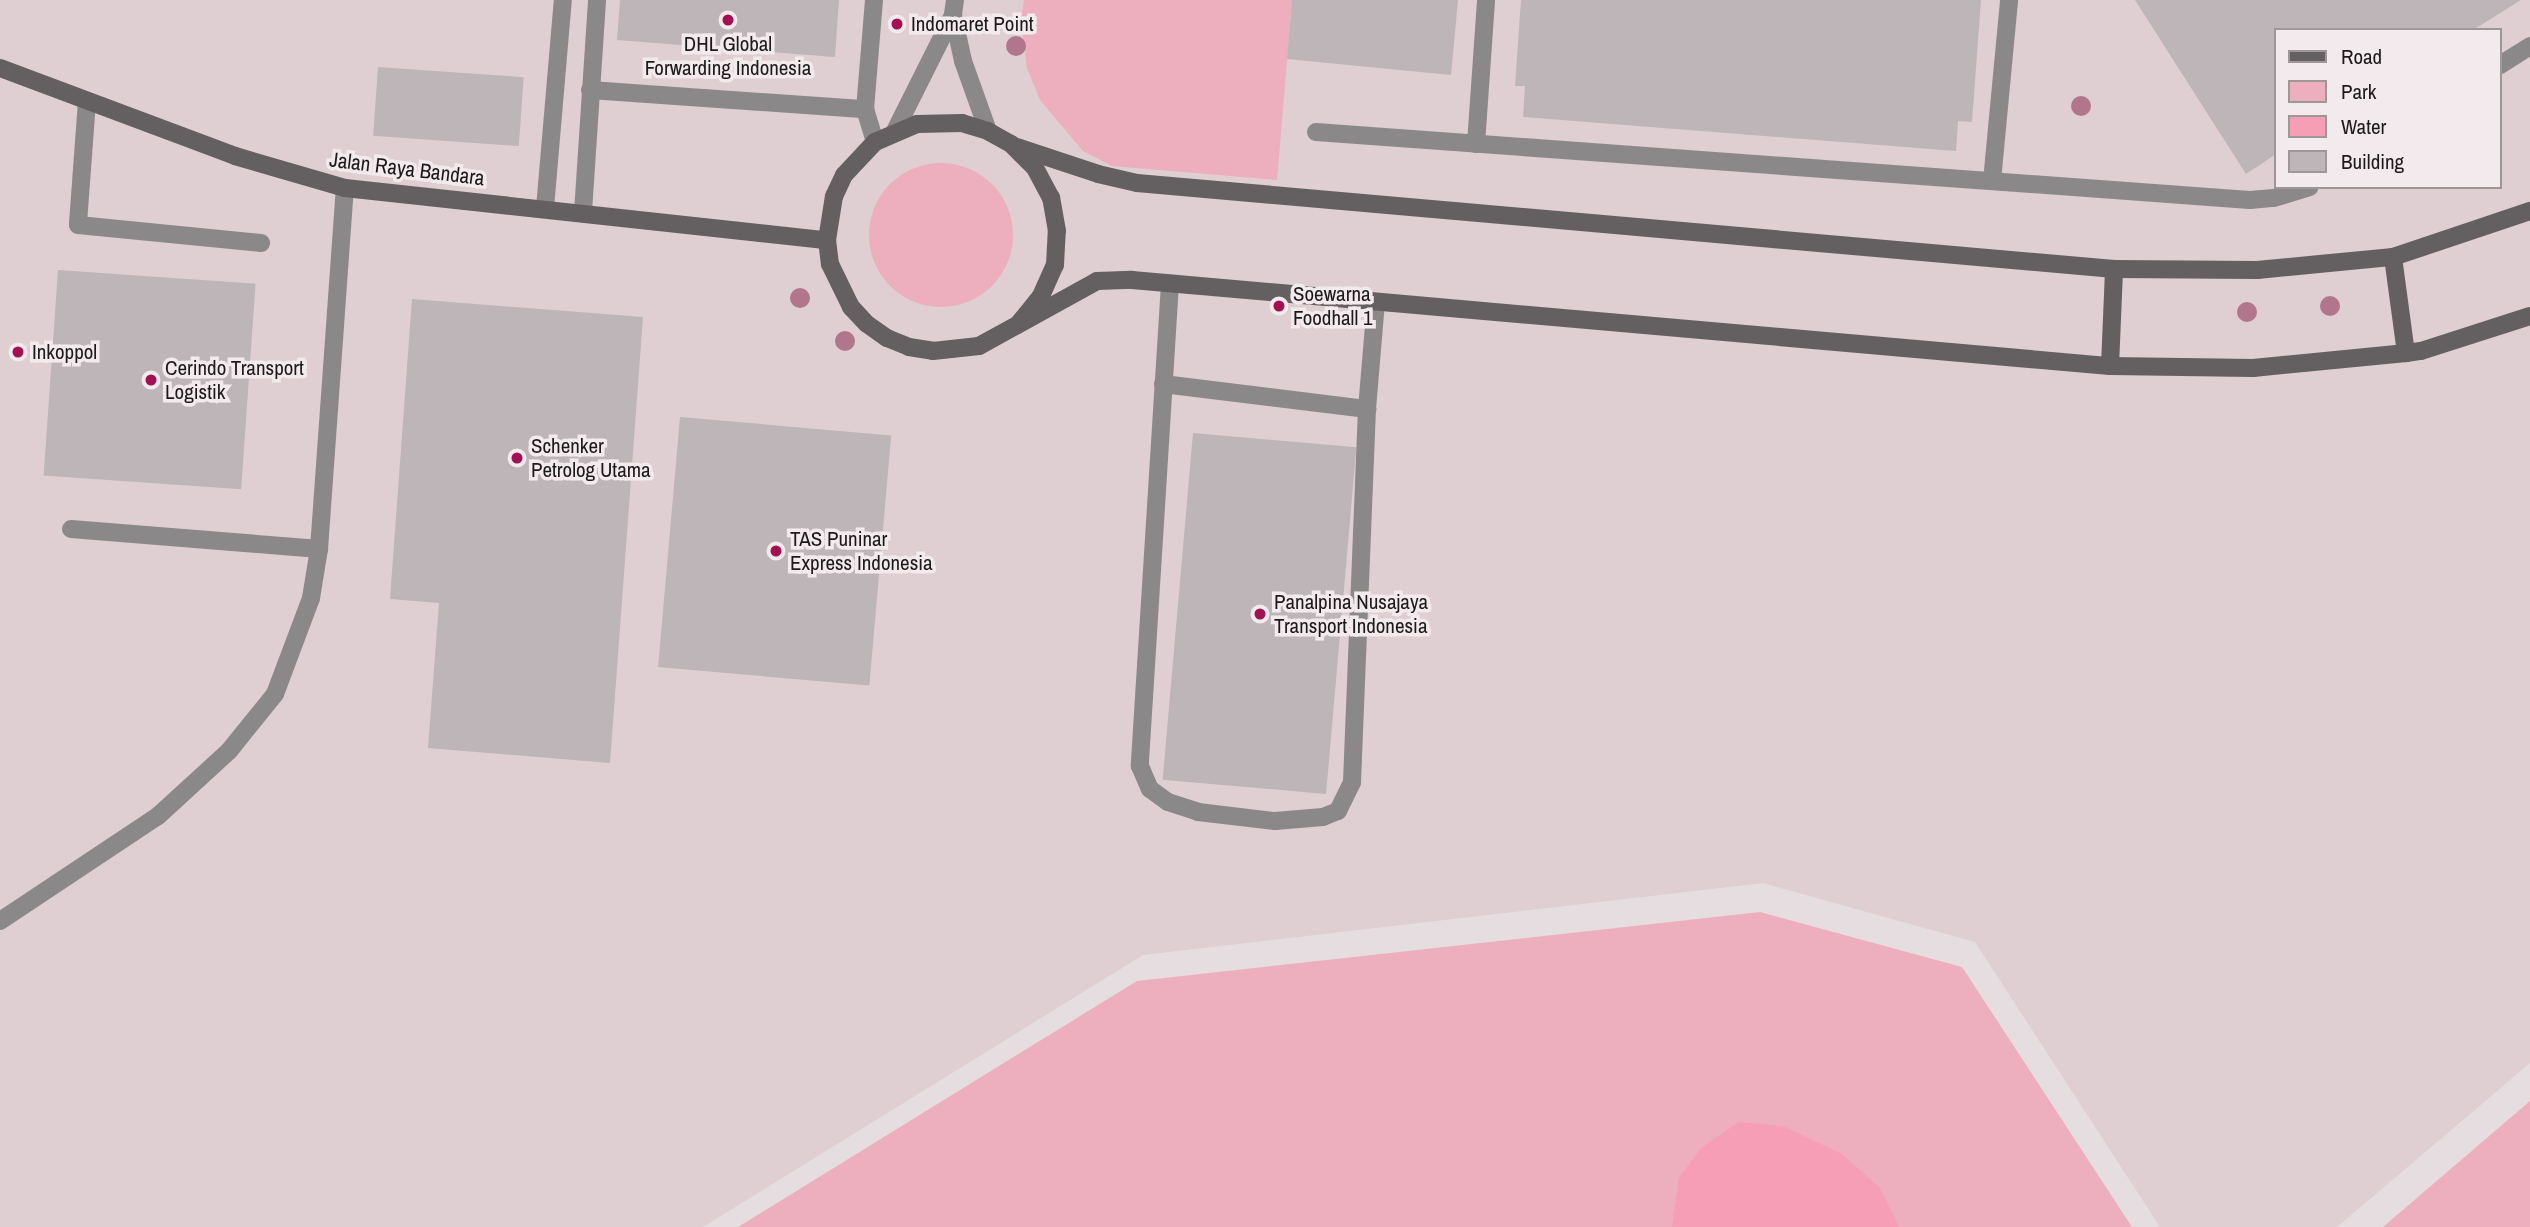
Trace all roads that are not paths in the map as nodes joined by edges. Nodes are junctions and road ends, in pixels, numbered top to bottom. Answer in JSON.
{"nodes":[{"id":1,"x":563,"y":0,"type":"edge"},
{"id":2,"x":597,"y":0,"type":"edge"},
{"id":3,"x":874,"y":0,"type":"edge"},
{"id":4,"x":1486,"y":0,"type":"edge"},
{"id":5,"x":2009,"y":0,"type":"edge"},
{"id":6,"x":954,"y":8,"type":"edge"},
{"id":7,"x":2530,"y":46,"type":"edge"},
{"id":8,"x":2502,"y":64,"type":"edge"},
{"id":9,"x":0,"y":68,"type":"edge"},
{"id":10,"x":590,"y":90,"type":"junction"},
{"id":11,"x":88,"y":101,"type":"junction"},
{"id":12,"x":865,"y":109,"type":"junction"},
{"id":13,"x":895,"y":131,"type":"junction"},
{"id":14,"x":988,"y":131,"type":"junction"},
{"id":15,"x":1315,"y":132,"type":"dead end"},
{"id":16,"x":875,"y":142,"type":"junction"},
{"id":17,"x":1011,"y":144,"type":"junction"},
{"id":18,"x":1476,"y":144,"type":"junction"},
{"id":19,"x":1992,"y":181,"type":"junction"},
{"id":20,"x":345,"y":188,"type":"junction"},
{"id":21,"x":2303,"y":189,"type":"edge"},
{"id":22,"x":545,"y":208,"type":"junction"},
{"id":23,"x":2530,"y":211,"type":"edge"},
{"id":24,"x":583,"y":212,"type":"junction"},
{"id":25,"x":827,"y":240,"type":"junction"},
{"id":26,"x":261,"y":243,"type":"dead end"},
{"id":27,"x":2393,"y":257,"type":"junction"},
{"id":28,"x":2115,"y":269,"type":"junction"},
{"id":29,"x":1170,"y":284,"type":"junction"},
{"id":30,"x":1376,"y":302,"type":"junction"},
{"id":31,"x":2530,"y":316,"type":"edge"},
{"id":32,"x":1020,"y":322,"type":"junction"},
{"id":33,"x":2406,"y":353,"type":"junction"},
{"id":34,"x":2110,"y":366,"type":"junction"},
{"id":35,"x":1163,"y":384,"type":"junction"},
{"id":36,"x":1367,"y":410,"type":"junction"},
{"id":37,"x":71,"y":529,"type":"dead end"},
{"id":38,"x":319,"y":549,"type":"junction"},
{"id":39,"x":0,"y":922,"type":"edge"}],
"edges":[{"from":1,"to":22,"type":"lane"},
{"from":2,"to":10,"type":"lane"},
{"from":3,"to":12,"type":"lane"},
{"from":4,"to":18,"type":"lane"},
{"from":5,"to":19,"type":"lane"},
{"from":6,"to":13,"type":"lane"},
{"from":6,"to":14,"type":"lane"},
{"from":7,"to":8,"type":"lane"},
{"from":9,"to":11,"type":"street","name":"Jalan Raya Bandara"},
{"from":10,"to":12,"type":"lane"},
{"from":10,"to":24,"type":"lane"},
{"from":11,"to":20,"type":"street","name":"Jalan Raya Bandara"},
{"from":11,"to":26,"type":"lane"},
{"from":12,"to":16,"type":"lane"},
{"from":13,"to":14,"type":"street"},
{"from":13,"to":16,"type":"street"},
{"from":14,"to":17,"type":"street"},
{"from":15,"to":18,"type":"lane"},
{"from":16,"to":25,"type":"street"},
{"from":17,"to":28,"type":"street"},
{"from":17,"to":32,"type":"street"},
{"from":18,"to":19,"type":"lane"},
{"from":19,"to":21,"type":"lane"},
{"from":20,"to":22,"type":"street","name":"Jalan Raya Bandara"},
{"from":20,"to":38,"type":"lane"},
{"from":22,"to":24,"type":"street","name":"Jalan Raya Bandara"},
{"from":23,"to":27,"type":"street"},
{"from":24,"to":25,"type":"street","name":"Jalan Raya Bandara"},
{"from":25,"to":32,"type":"street"},
{"from":27,"to":28,"type":"street"},
{"from":27,"to":33,"type":"street"},
{"from":28,"to":34,"type":"street"},
{"from":29,"to":30,"type":"street"},
{"from":29,"to":32,"type":"street"},
{"from":29,"to":35,"type":"lane"},
{"from":30,"to":34,"type":"street"},
{"from":30,"to":36,"type":"lane"},
{"from":31,"to":33,"type":"street"},
{"from":33,"to":34,"type":"street"},
{"from":35,"to":36,"type":"lane"},
{"from":35,"to":36,"type":"lane"},
{"from":37,"to":38,"type":"lane"},
{"from":38,"to":39,"type":"lane"}]}
